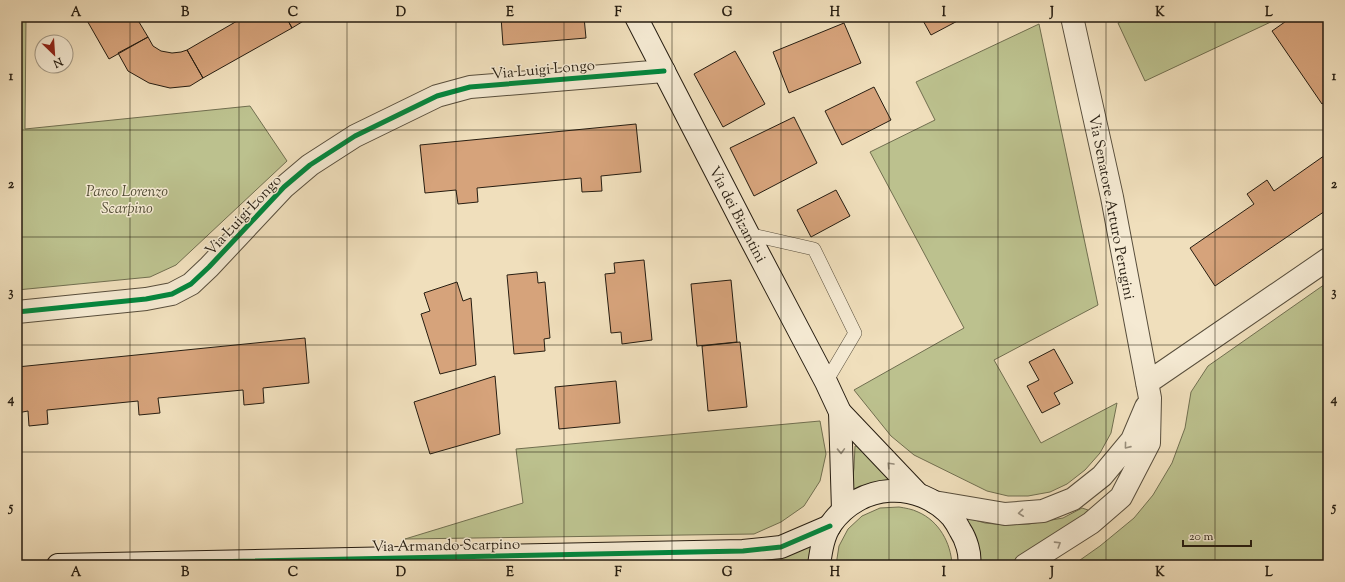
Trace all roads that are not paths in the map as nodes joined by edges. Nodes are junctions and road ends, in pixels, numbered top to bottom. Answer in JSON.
{"nodes":[{"id":1,"x":636,"y":17,"type":"edge"},
{"id":2,"x":1072,"y":17,"type":"edge"},
{"id":3,"x":664,"y":71,"type":"junction"},
{"id":4,"x":748,"y":234,"type":"junction"},
{"id":5,"x":1328,"y":259,"type":"edge"},
{"id":6,"x":17,"y":312,"type":"edge"},
{"id":7,"x":826,"y":382,"type":"junction"},
{"id":8,"x":1149,"y":391,"type":"junction"},
{"id":9,"x":840,"y":412,"type":"junction"},
{"id":10,"x":926,"y":497,"type":"junction"},
{"id":11,"x":836,"y":518,"type":"junction"},
{"id":12,"x":58,"y":565,"type":"edge"},
{"id":13,"x":819,"y":565,"type":"edge"},
{"id":14,"x":969,"y":565,"type":"edge"},
{"id":15,"x":1025,"y":565,"type":"edge"}],
"edges":[{"from":1,"to":3,"type":"street","name":"Via dei Bizantini"},
{"from":2,"to":8,"type":"street","name":"Via Senatore Arturo Perugini"},
{"from":3,"to":4,"type":"street","name":"Via dei Bizantini"},
{"from":3,"to":6,"type":"street","name":"Via Luigi Longo"},
{"from":4,"to":7,"type":"street","name":"Via dei Bizantini"},
{"from":4,"to":7,"type":"lane"},
{"from":5,"to":8,"type":"street"},
{"from":7,"to":9,"type":"street","name":"Via dei Bizantini"},
{"from":8,"to":10,"type":"street","one_way":true},
{"from":15,"to":8,"type":"street","name":"Via Senatore Arturo Perugini","one_way":true},
{"from":10,"to":9,"type":"street","name":"Via dei Bizantini","one_way":true},
{"from":9,"to":11,"type":"street","name":"Via dei Bizantini","one_way":true},
{"from":10,"to":11,"type":"street","name":"Via Armando Scarpino"},
{"from":10,"to":14,"type":"street","name":"Via dei Bizantini"},
{"from":11,"to":12,"type":"street","name":"Via Armando Scarpino"},
{"from":11,"to":13,"type":"street"}]}
